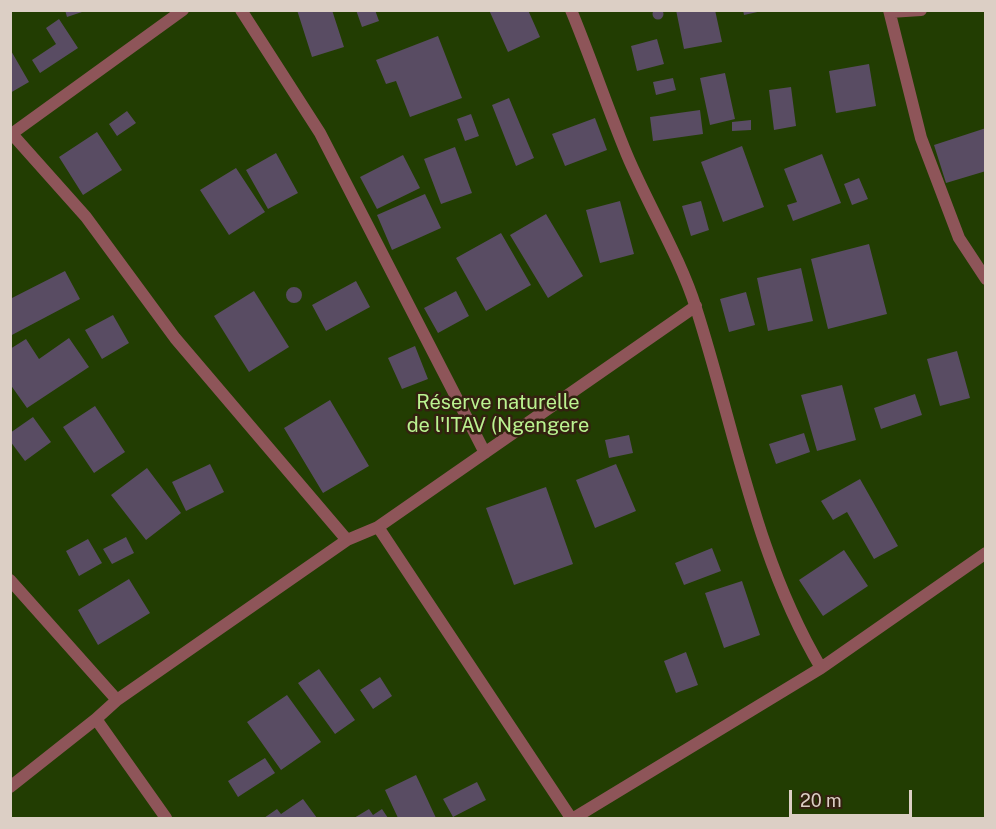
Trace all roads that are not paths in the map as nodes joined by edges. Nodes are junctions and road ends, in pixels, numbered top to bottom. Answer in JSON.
{"nodes":[{"id":1,"x":183,"y":10,"type":"edge"},
{"id":2,"x":241,"y":10,"type":"edge"},
{"id":3,"x":571,"y":10,"type":"edge"},
{"id":4,"x":921,"y":10,"type":"edge"},
{"id":5,"x":890,"y":11,"type":"edge"},
{"id":6,"x":11,"y":135,"type":"edge"},
{"id":7,"x":986,"y":279,"type":"edge"},
{"id":8,"x":696,"y":306,"type":"junction"},
{"id":9,"x":485,"y":453,"type":"junction"},
{"id":10,"x":378,"y":527,"type":"junction"},
{"id":11,"x":347,"y":540,"type":"junction"},
{"id":12,"x":986,"y":553,"type":"edge"},
{"id":13,"x":10,"y":580,"type":"edge"},
{"id":14,"x":821,"y":668,"type":"junction"},
{"id":15,"x":117,"y":700,"type":"junction"},
{"id":16,"x":96,"y":720,"type":"junction"},
{"id":17,"x":10,"y":788,"type":"edge"},
{"id":18,"x":166,"y":819,"type":"edge"},
{"id":19,"x":572,"y":819,"type":"edge"}],
"edges":[{"from":1,"to":6,"type":"street"},
{"from":2,"to":9,"type":"street"},
{"from":3,"to":8,"type":"street"},
{"from":4,"to":5,"type":"street"},
{"from":5,"to":7,"type":"street"},
{"from":6,"to":11,"type":"street"},
{"from":8,"to":9,"type":"street"},
{"from":8,"to":14,"type":"street"},
{"from":9,"to":10,"type":"street"},
{"from":10,"to":11,"type":"street"},
{"from":10,"to":19,"type":"street"},
{"from":11,"to":15,"type":"street"},
{"from":12,"to":14,"type":"street"},
{"from":13,"to":15,"type":"street"},
{"from":14,"to":19,"type":"street"},
{"from":15,"to":16,"type":"street"},
{"from":16,"to":17,"type":"street"},
{"from":16,"to":18,"type":"street"}]}
